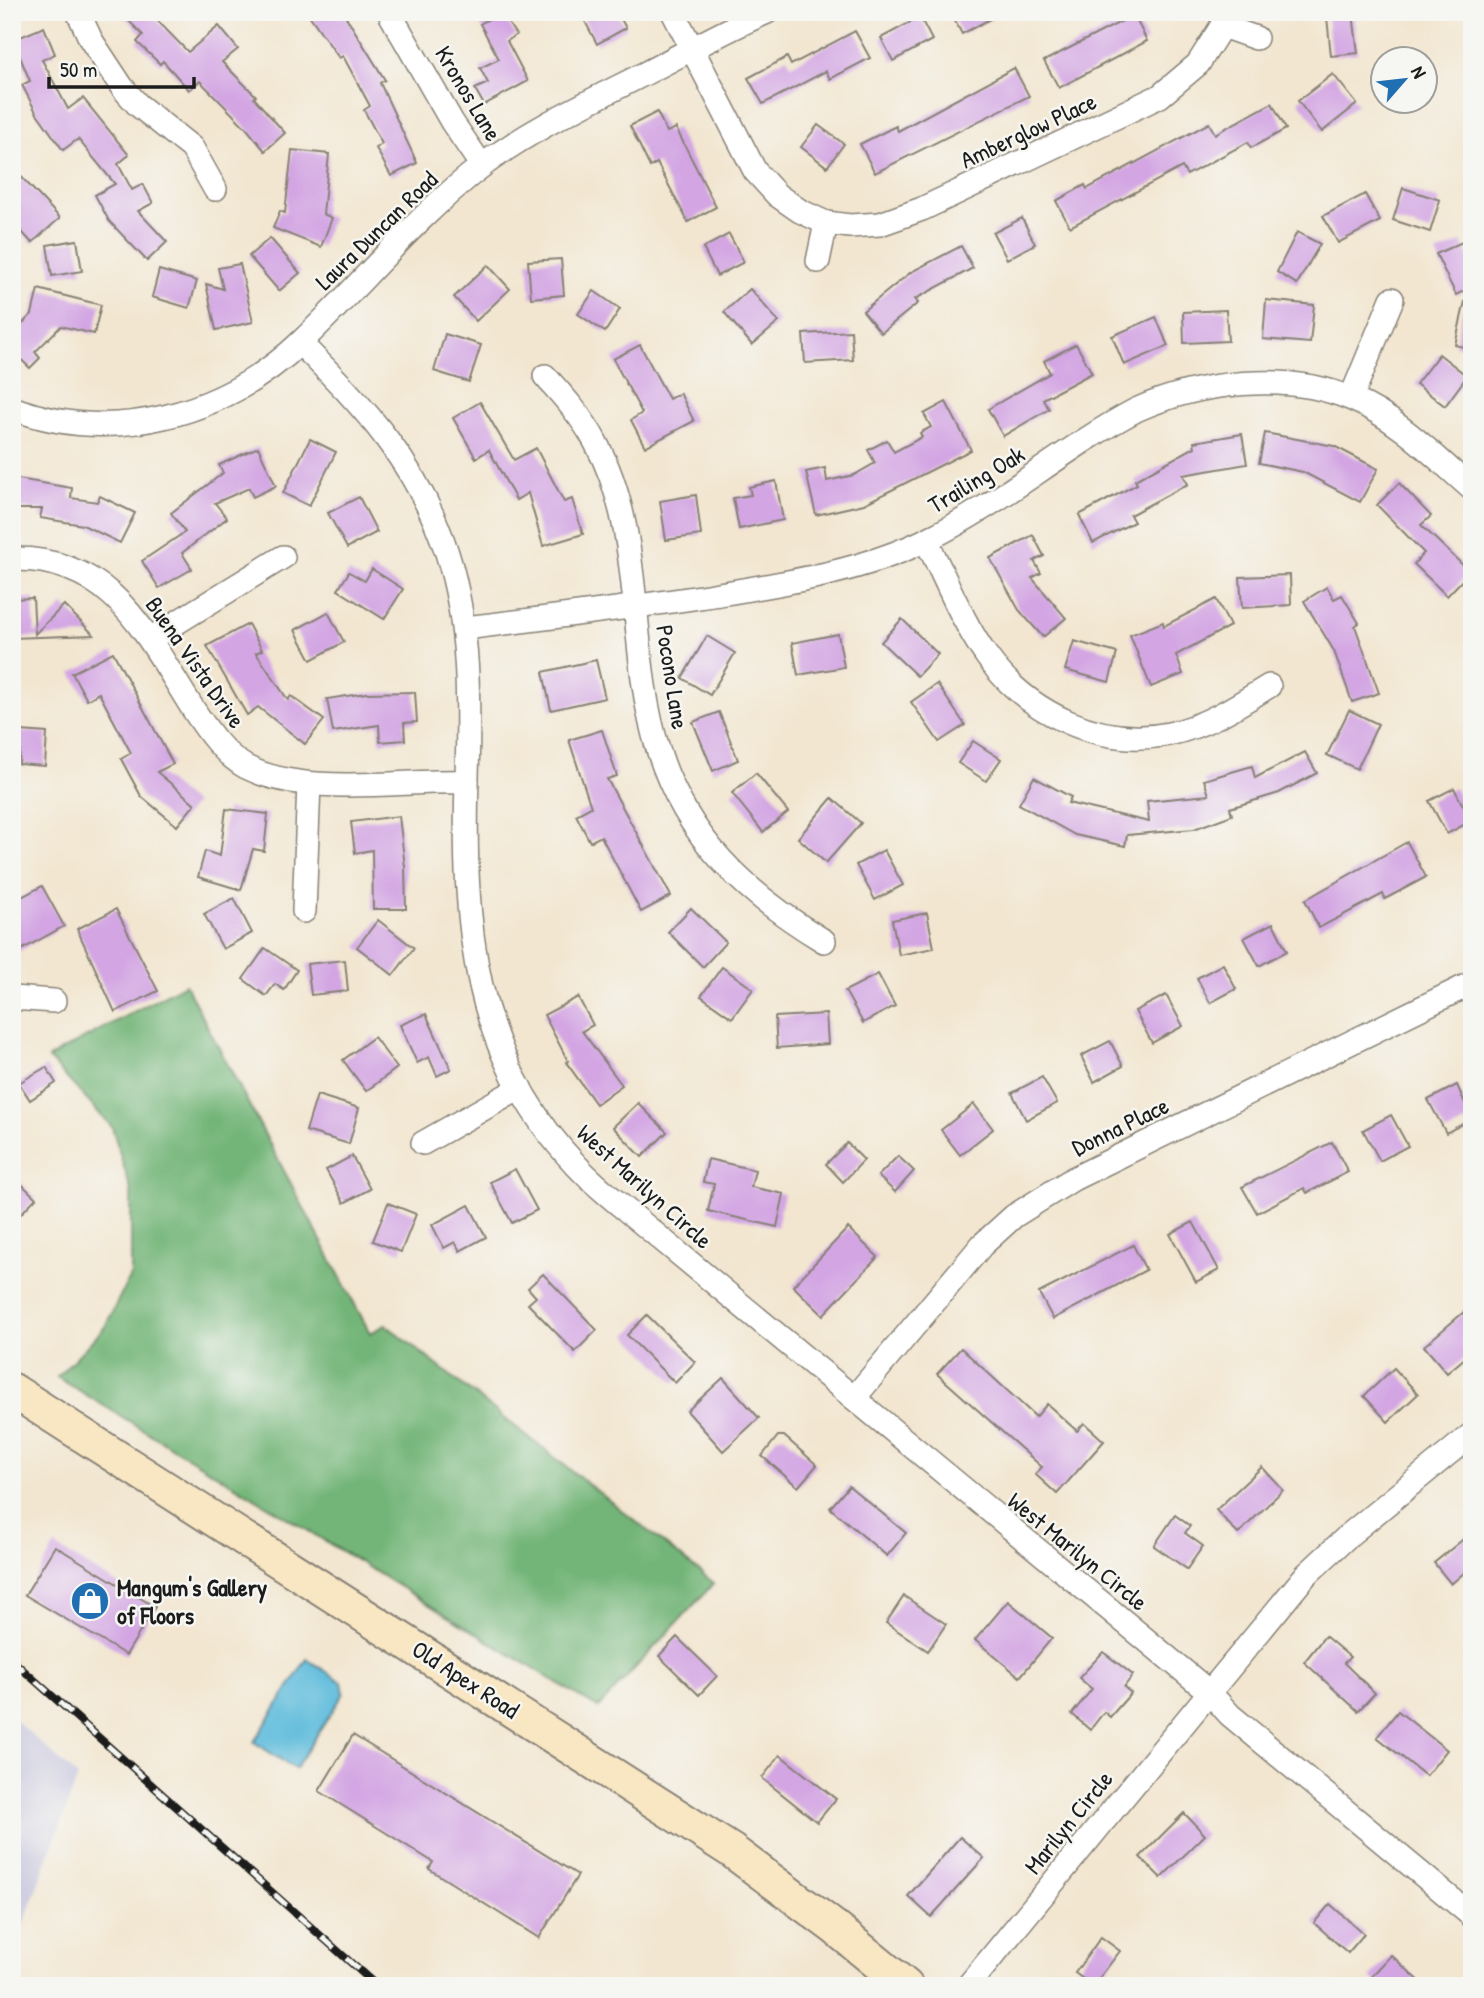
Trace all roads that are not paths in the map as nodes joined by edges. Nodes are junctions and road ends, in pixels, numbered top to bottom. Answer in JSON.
{"nodes":[{"id":1,"x":78,"y":12,"type":"edge"},
{"id":2,"x":388,"y":12,"type":"edge"},
{"id":3,"x":673,"y":12,"type":"edge"},
{"id":4,"x":767,"y":12,"type":"edge"},
{"id":5,"x":1223,"y":19,"type":"edge"},
{"id":6,"x":1256,"y":38,"type":"dead end"},
{"id":7,"x":692,"y":50,"type":"junction"},
{"id":8,"x":482,"y":166,"type":"junction"},
{"id":9,"x":215,"y":189,"type":"dead end"},
{"id":10,"x":826,"y":223,"type":"junction"},
{"id":11,"x":818,"y":261,"type":"dead end"},
{"id":12,"x":1392,"y":299,"type":"dead end"},
{"id":13,"x":300,"y":343,"type":"junction"},
{"id":14,"x":545,"y":376,"type":"dead end"},
{"id":15,"x":1351,"y":398,"type":"junction"},
{"id":16,"x":12,"y":408,"type":"edge"},
{"id":17,"x":1472,"y":489,"type":"edge"},
{"id":18,"x":926,"y":540,"type":"junction"},
{"id":19,"x":283,"y":557,"type":"dead end"},
{"id":20,"x":12,"y":559,"type":"edge"},
{"id":21,"x":636,"y":607,"type":"junction"},
{"id":22,"x":465,"y":628,"type":"junction"},
{"id":23,"x":150,"y":639,"type":"junction"},
{"id":24,"x":1269,"y":686,"type":"dead end"},
{"id":25,"x":467,"y":782,"type":"junction"},
{"id":26,"x":309,"y":784,"type":"junction"},
{"id":27,"x":304,"y":911,"type":"dead end"},
{"id":28,"x":824,"y":942,"type":"dead end"},
{"id":29,"x":1472,"y":983,"type":"edge"},
{"id":30,"x":12,"y":998,"type":"edge"},
{"id":31,"x":54,"y":1002,"type":"dead end"},
{"id":32,"x":520,"y":1088,"type":"junction"},
{"id":33,"x":423,"y":1143,"type":"dead end"},
{"id":34,"x":12,"y":1390,"type":"edge"},
{"id":35,"x":854,"y":1398,"type":"junction"},
{"id":36,"x":1472,"y":1434,"type":"edge"},
{"id":37,"x":1208,"y":1691,"type":"junction"},
{"id":38,"x":1472,"y":1916,"type":"edge"},
{"id":39,"x":906,"y":1986,"type":"edge"},
{"id":40,"x":968,"y":1986,"type":"edge"}],
"edges":[{"from":1,"to":9,"type":"street"},
{"from":2,"to":8,"type":"street","name":"Kronos Lane"},
{"from":3,"to":7,"type":"street","name":"Amberglow Place"},
{"from":4,"to":7,"type":"street","name":"Laura Duncan Road"},
{"from":5,"to":6,"type":"street","name":"Amberglow Place"},
{"from":5,"to":10,"type":"street","name":"Amberglow Place"},
{"from":7,"to":8,"type":"street","name":"Laura Duncan Road"},
{"from":7,"to":10,"type":"street","name":"Amberglow Place"},
{"from":8,"to":13,"type":"street","name":"Laura Duncan Road"},
{"from":10,"to":11,"type":"street"},
{"from":12,"to":15,"type":"street"},
{"from":13,"to":16,"type":"street","name":"Laura Duncan Road"},
{"from":13,"to":22,"type":"street","name":"West Marilyn Circle"},
{"from":14,"to":21,"type":"street","name":"Pocono Lane"},
{"from":15,"to":17,"type":"street","name":"Trailing Oak"},
{"from":15,"to":18,"type":"street","name":"Trailing Oak"},
{"from":18,"to":21,"type":"street","name":"Trailing Oak"},
{"from":18,"to":24,"type":"street"},
{"from":19,"to":23,"type":"street"},
{"from":20,"to":23,"type":"street","name":"Buena Vista Drive"},
{"from":21,"to":22,"type":"street","name":"Trailing Oak"},
{"from":21,"to":28,"type":"street","name":"Pocono Lane"},
{"from":22,"to":25,"type":"street","name":"West Marilyn Circle"},
{"from":23,"to":26,"type":"street","name":"Buena Vista Drive"},
{"from":25,"to":26,"type":"street","name":"Buena Vista Drive"},
{"from":25,"to":32,"type":"street","name":"West Marilyn Circle"},
{"from":26,"to":27,"type":"street"},
{"from":29,"to":35,"type":"street","name":"Donna Place"},
{"from":30,"to":31,"type":"street"},
{"from":32,"to":33,"type":"street"},
{"from":32,"to":35,"type":"street","name":"West Marilyn Circle"},
{"from":34,"to":39,"type":"main road","name":"Old Apex Road"},
{"from":35,"to":37,"type":"street","name":"West Marilyn Circle"},
{"from":36,"to":37,"type":"street","name":"Marilyn Circle"},
{"from":37,"to":38,"type":"street"},
{"from":37,"to":40,"type":"street","name":"Marilyn Circle"}]}
